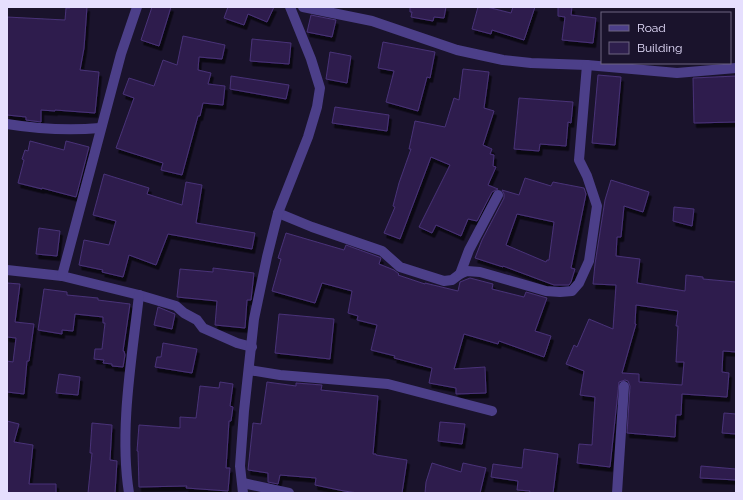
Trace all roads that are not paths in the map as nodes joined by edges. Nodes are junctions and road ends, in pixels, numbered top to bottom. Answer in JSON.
{"nodes":[{"id":1,"x":137,"y":7,"type":"edge"},
{"id":2,"x":290,"y":7,"type":"edge"},
{"id":3,"x":303,"y":7,"type":"edge"},
{"id":4,"x":587,"y":65,"type":"junction"},
{"id":5,"x":736,"y":68,"type":"edge"},
{"id":6,"x":7,"y":125,"type":"edge"},
{"id":7,"x":100,"y":128,"type":"junction"},
{"id":8,"x":498,"y":195,"type":"dead end"},
{"id":9,"x":278,"y":212,"type":"junction"},
{"id":10,"x":7,"y":270,"type":"edge"},
{"id":11,"x":460,"y":274,"type":"junction"},
{"id":12,"x":62,"y":276,"type":"junction"},
{"id":13,"x":139,"y":295,"type":"junction"},
{"id":14,"x":252,"y":346,"type":"junction"},
{"id":15,"x":249,"y":370,"type":"junction"},
{"id":16,"x":624,"y":386,"type":"dead end"},
{"id":17,"x":492,"y":411,"type":"dead end"},
{"id":18,"x":243,"y":488,"type":"edge"},
{"id":19,"x":129,"y":493,"type":"edge"},
{"id":20,"x":289,"y":493,"type":"edge"},
{"id":21,"x":617,"y":493,"type":"edge"}],
"edges":[{"from":1,"to":7,"type":"street"},
{"from":2,"to":9,"type":"street"},
{"from":3,"to":4,"type":"street"},
{"from":4,"to":5,"type":"street"},
{"from":4,"to":11,"type":"street"},
{"from":6,"to":7,"type":"street"},
{"from":7,"to":12,"type":"street"},
{"from":8,"to":11,"type":"street"},
{"from":9,"to":11,"type":"street"},
{"from":9,"to":14,"type":"street"},
{"from":10,"to":12,"type":"street"},
{"from":12,"to":13,"type":"street"},
{"from":13,"to":14,"type":"street"},
{"from":13,"to":19,"type":"street"},
{"from":14,"to":15,"type":"street"},
{"from":15,"to":17,"type":"street"},
{"from":15,"to":18,"type":"street"},
{"from":16,"to":21,"type":"street"},
{"from":18,"to":20,"type":"street"}]}
